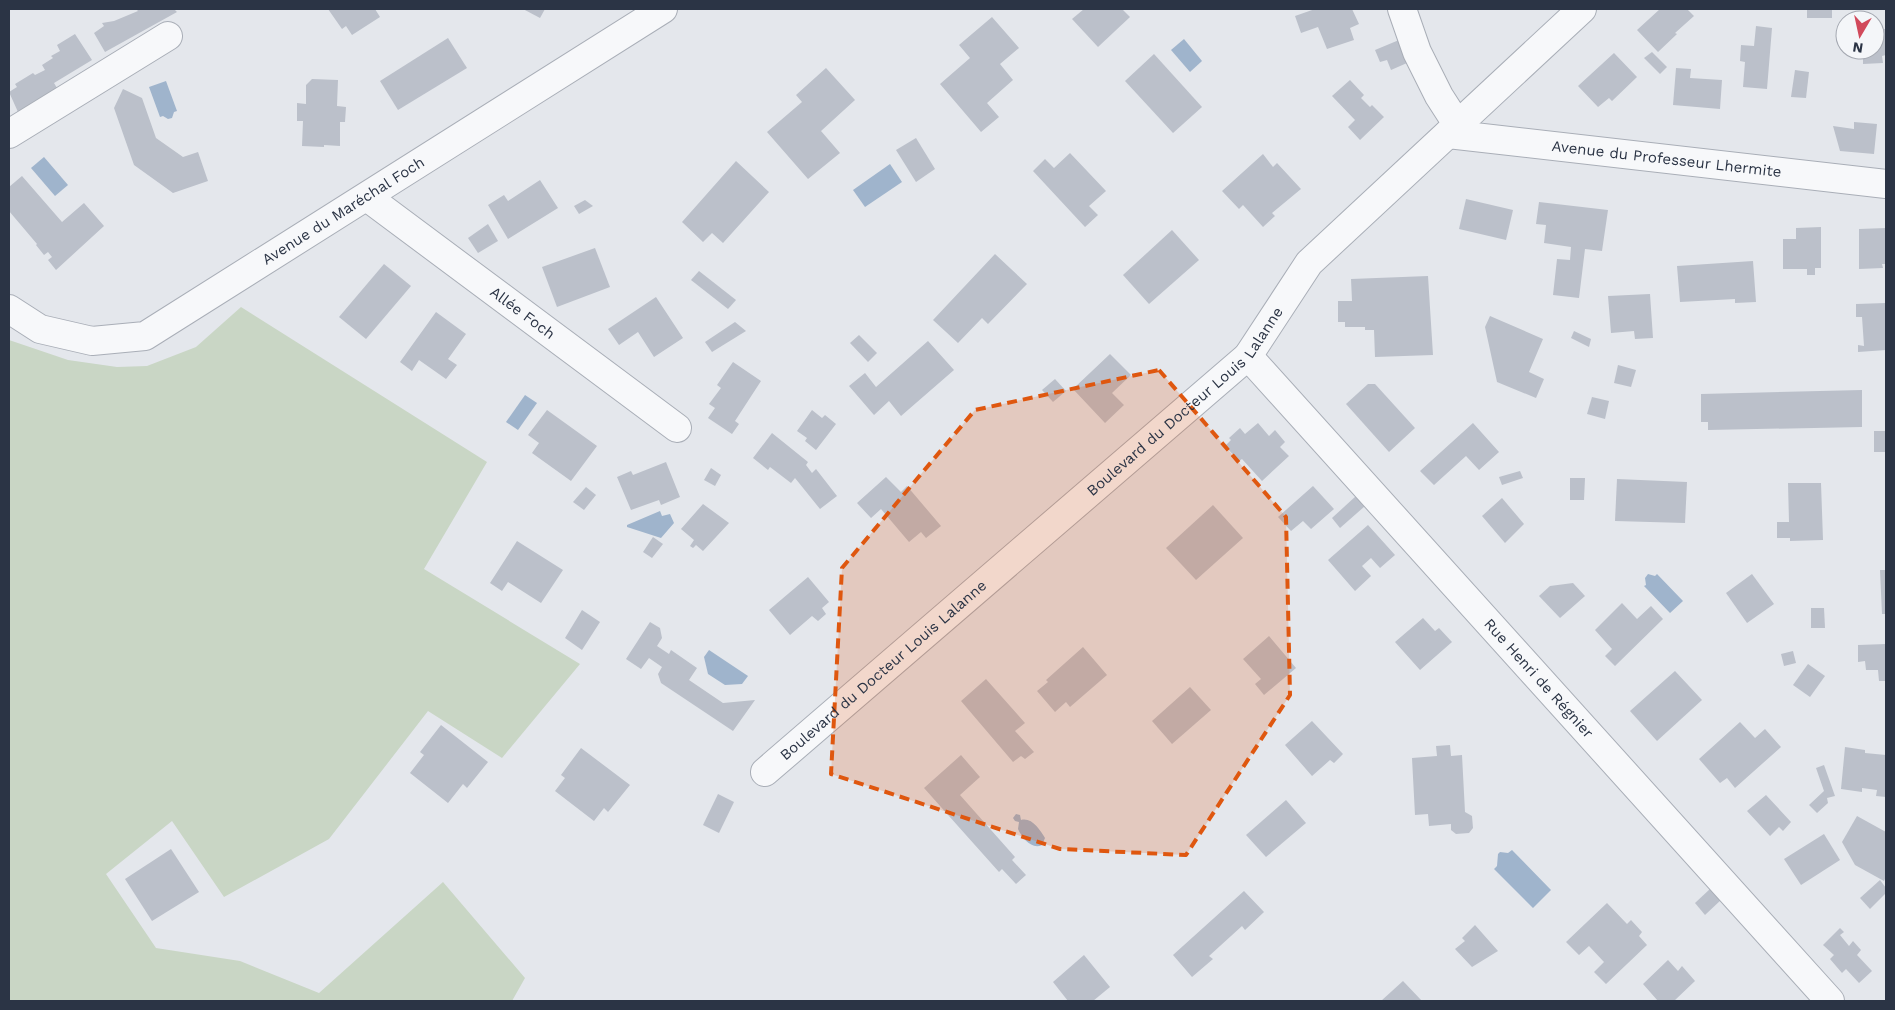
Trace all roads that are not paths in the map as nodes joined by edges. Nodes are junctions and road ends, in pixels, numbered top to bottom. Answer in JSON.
{"nodes":[{"id":1,"x":663,"y":9,"type":"edge"},
{"id":2,"x":1402,"y":9,"type":"edge"},
{"id":3,"x":1582,"y":9,"type":"edge"},
{"id":4,"x":168,"y":36,"type":"dead end"},
{"id":5,"x":1453,"y":129,"type":"junction"},
{"id":6,"x":9,"y":134,"type":"edge"},
{"id":7,"x":1886,"y":184,"type":"edge"},
{"id":8,"x":367,"y":197,"type":"junction"},
{"id":9,"x":9,"y":308,"type":"edge"},
{"id":10,"x":1248,"y":356,"type":"junction"},
{"id":11,"x":676,"y":428,"type":"dead end"},
{"id":12,"x":765,"y":772,"type":"dead end"},
{"id":13,"x":1830,"y":1001,"type":"edge"}],
"edges":[{"from":1,"to":8,"type":"street","name":"Avenue du Maréchal Foch"},
{"from":2,"to":5,"type":"street"},
{"from":3,"to":5,"type":"street","name":"Boulevard du Docteur Louis Lalanne"},
{"from":4,"to":6,"type":"street"},
{"from":5,"to":7,"type":"street","name":"Avenue du Professeur Lhermite"},
{"from":5,"to":10,"type":"street","name":"Boulevard du Docteur Louis Lalanne"},
{"from":8,"to":9,"type":"street","name":"Avenue du Maréchal Foch"},
{"from":8,"to":11,"type":"street","name":"Allée Foch"},
{"from":10,"to":12,"type":"street","name":"Boulevard du Docteur Louis Lalanne"},
{"from":10,"to":13,"type":"street","name":"Rue Henri de Régnier"}]}
